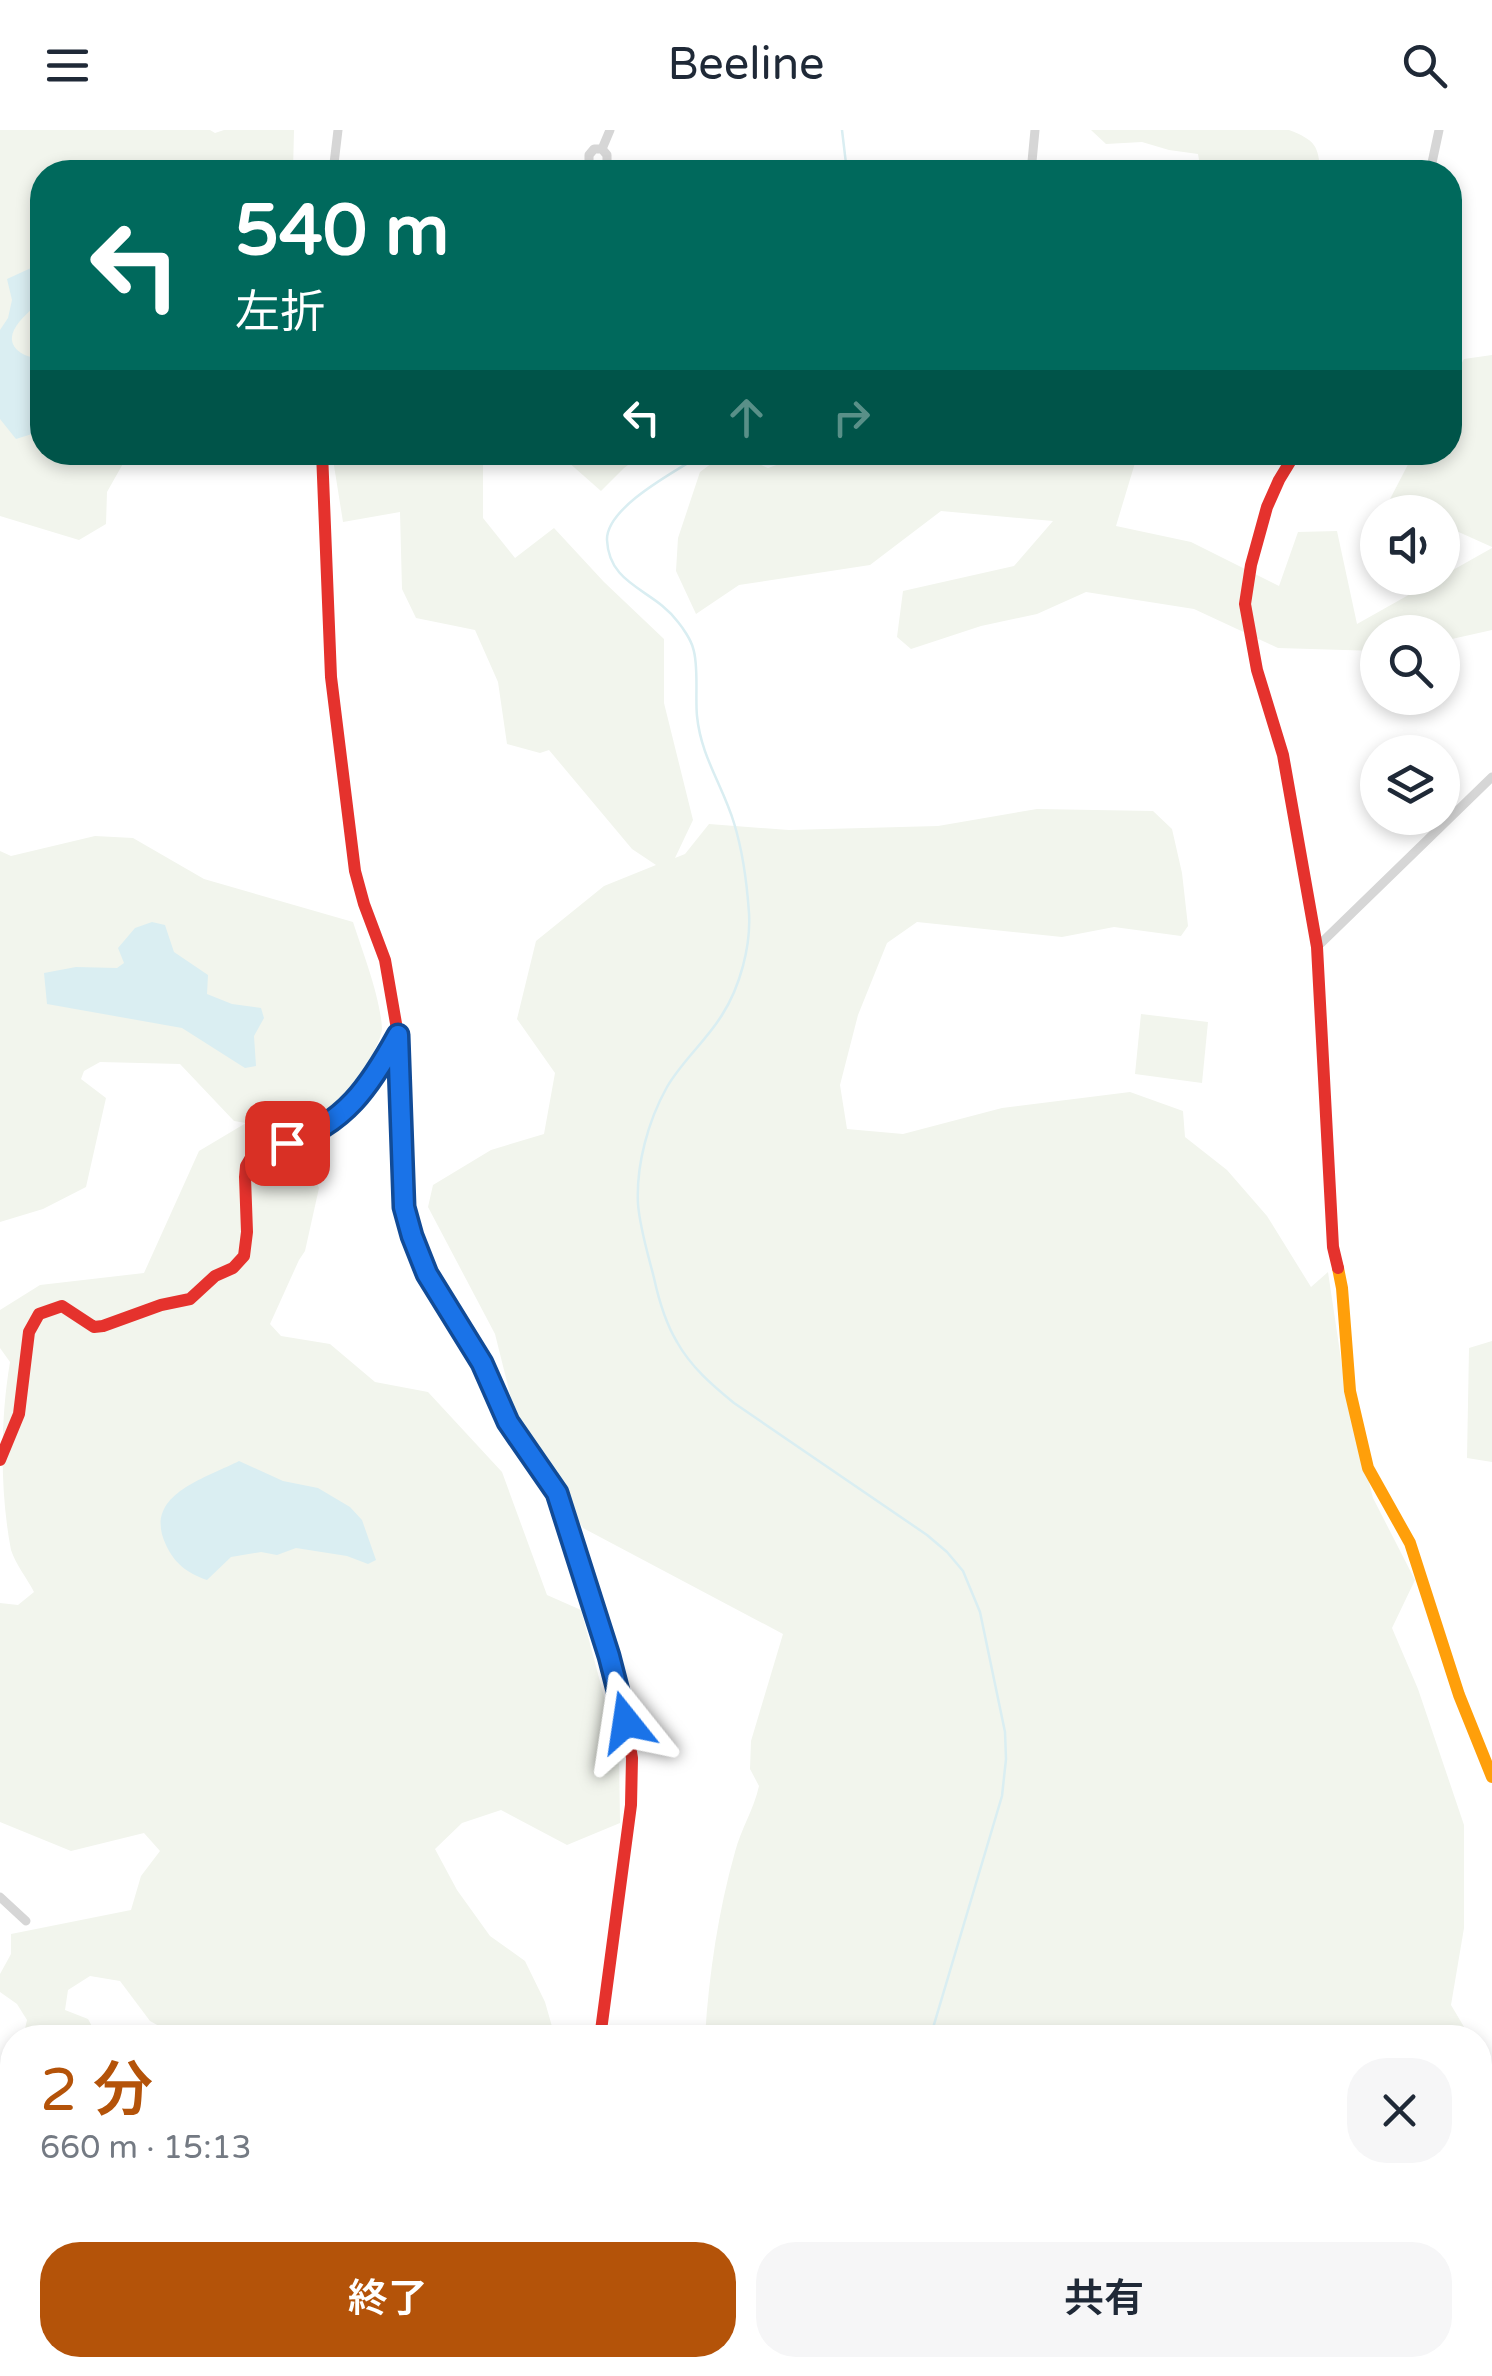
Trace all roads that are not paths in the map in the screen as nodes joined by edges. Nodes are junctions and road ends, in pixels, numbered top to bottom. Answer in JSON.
{"nodes":[{"id":1,"x":338,"y":130,"type":"edge"},
{"id":2,"x":610,"y":130,"type":"edge"},
{"id":3,"x":1035,"y":130,"type":"edge"},
{"id":4,"x":1439,"y":130,"type":"edge"},
{"id":5,"x":602,"y":149,"type":"dead end"},
{"id":6,"x":334,"y":160,"type":"edge"},
{"id":7,"x":1032,"y":160,"type":"edge"},
{"id":8,"x":1433,"y":160,"type":"edge"},
{"id":9,"x":323,"y":465,"type":"edge"},
{"id":10,"x":1288,"y":465,"type":"edge"},
{"id":11,"x":1492,"y":778,"type":"edge"},
{"id":12,"x":1317,"y":947,"type":"junction"},
{"id":13,"x":398,"y":1035,"type":"junction"},
{"id":14,"x":0,"y":1460,"type":"edge"},
{"id":15,"x":1492,"y":1777,"type":"edge"},
{"id":16,"x":0,"y":1897,"type":"edge"},
{"id":17,"x":26,"y":1922,"type":"dead end"},
{"id":18,"x":602,"y":2025,"type":"edge"}],
"edges":[{"from":1,"to":6,"type":"street"},
{"from":2,"to":5,"type":"street"},
{"from":3,"to":7,"type":"street"},
{"from":4,"to":8,"type":"street"},
{"from":9,"to":13,"type":"street"},
{"from":10,"to":12,"type":"street"},
{"from":11,"to":12,"type":"street"},
{"from":12,"to":15,"type":"street"},
{"from":13,"to":14,"type":"street"},
{"from":13,"to":18,"type":"street"},
{"from":16,"to":17,"type":"street"}]}
